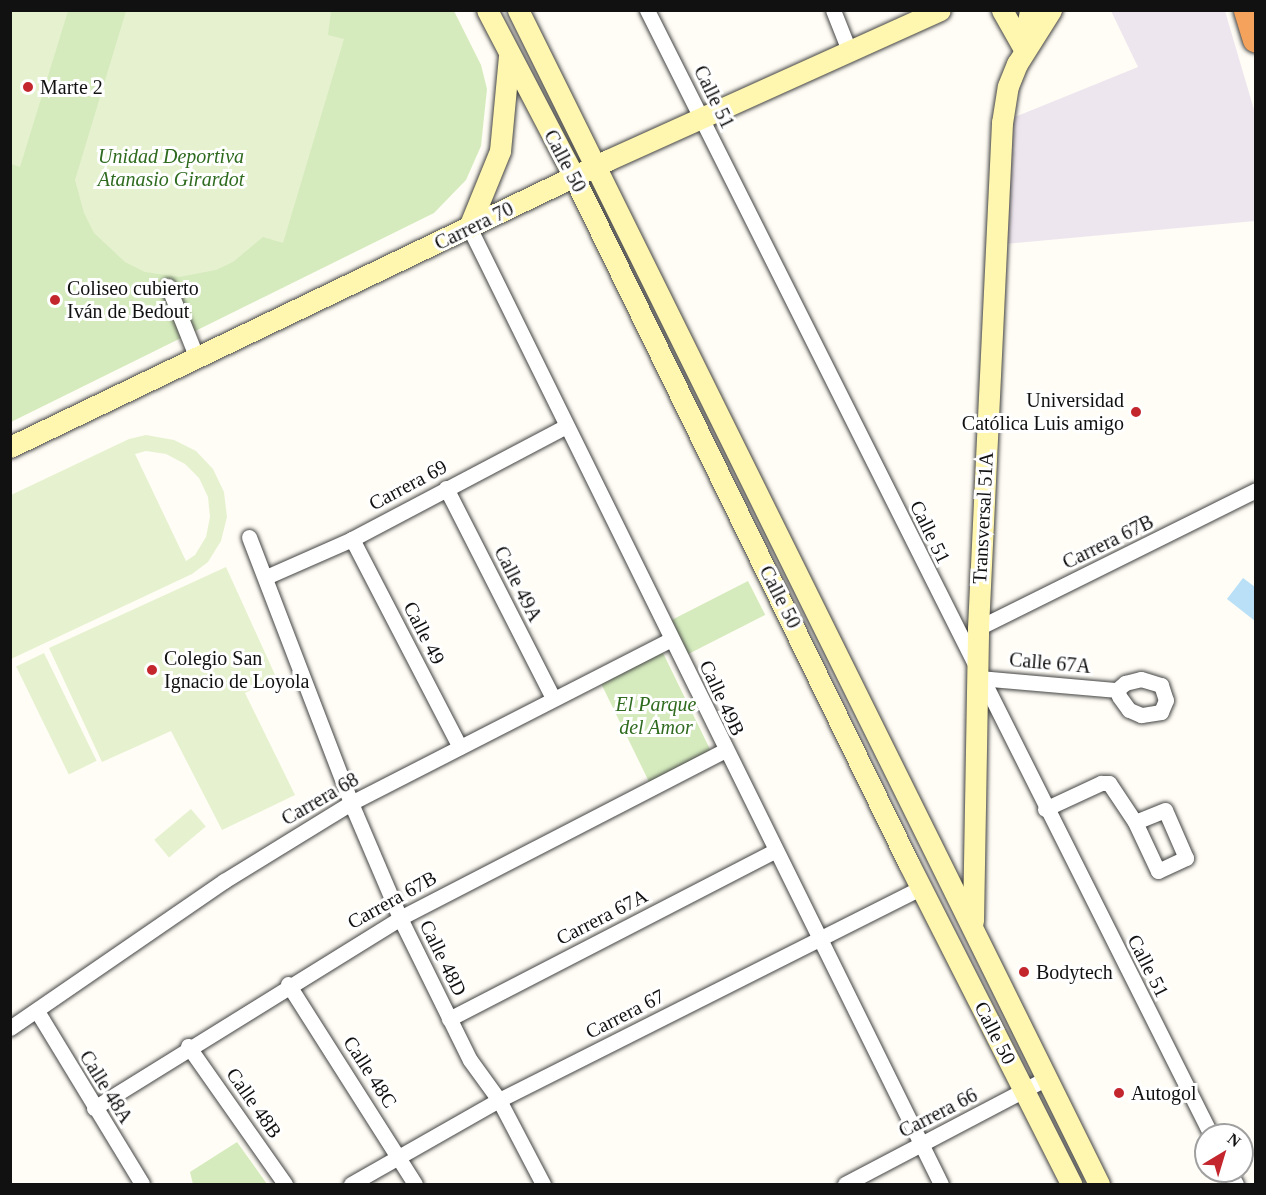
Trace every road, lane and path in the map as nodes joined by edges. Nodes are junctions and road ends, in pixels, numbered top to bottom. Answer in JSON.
{"nodes":[{"id":1,"x":487,"y":10,"type":"edge"},
{"id":2,"x":518,"y":10,"type":"edge"},
{"id":3,"x":833,"y":10,"type":"edge"},
{"id":4,"x":940,"y":10,"type":"edge"},
{"id":5,"x":1002,"y":10,"type":"edge"},
{"id":6,"x":1030,"y":10,"type":"edge"},
{"id":7,"x":1051,"y":10,"type":"edge"},
{"id":8,"x":1247,"y":10,"type":"edge"},
{"id":9,"x":648,"y":11,"type":"edge"},
{"id":10,"x":1256,"y":39,"type":"edge"},
{"id":11,"x":1024,"y":49,"type":"junction"},
{"id":12,"x":850,"y":52,"type":"junction"},
{"id":13,"x":508,"y":56,"type":"junction"},
{"id":14,"x":706,"y":128,"type":"junction"},
{"id":15,"x":597,"y":165,"type":"junction"},
{"id":16,"x":574,"y":177,"type":"junction"},
{"id":17,"x":469,"y":227,"type":"junction"},
{"id":18,"x":168,"y":286,"type":"dead end"},
{"id":19,"x":197,"y":358,"type":"junction"},
{"id":20,"x":566,"y":426,"type":"junction"},
{"id":21,"x":10,"y":447,"type":"edge"},
{"id":22,"x":446,"y":488,"type":"junction"},
{"id":23,"x":1256,"y":490,"type":"edge"},
{"id":24,"x":249,"y":537,"type":"dead end"},
{"id":25,"x":352,"y":539,"type":"junction"},
{"id":26,"x":266,"y":577,"type":"junction"},
{"id":27,"x":978,"y":628,"type":"junction"},
{"id":28,"x":672,"y":639,"type":"junction"},
{"id":29,"x":979,"y":678,"type":"junction"},
{"id":30,"x":1117,"y":690,"type":"dead end"},
{"id":31,"x":553,"y":698,"type":"junction"},
{"id":32,"x":460,"y":747,"type":"junction"},
{"id":33,"x":724,"y":751,"type":"junction"},
{"id":34,"x":351,"y":803,"type":"junction"},
{"id":35,"x":1045,"y":809,"type":"junction"},
{"id":36,"x":1135,"y":822,"type":"dead end"},
{"id":37,"x":774,"y":851,"type":"junction"},
{"id":38,"x":921,"y":888,"type":"junction"},
{"id":39,"x":959,"y":899,"type":"junction"},
{"id":40,"x":400,"y":918,"type":"junction"},
{"id":41,"x":973,"y":923,"type":"junction"},
{"id":42,"x":820,"y":939,"type":"junction"},
{"id":43,"x":288,"y":984,"type":"junction"},
{"id":44,"x":37,"y":1011,"type":"junction"},
{"id":45,"x":449,"y":1020,"type":"junction"},
{"id":46,"x":10,"y":1028,"type":"edge"},
{"id":47,"x":188,"y":1046,"type":"junction"},
{"id":48,"x":1049,"y":1077,"type":"junction"},
{"id":49,"x":1024,"y":1090,"type":"junction"},
{"id":50,"x":499,"y":1100,"type":"junction"},
{"id":51,"x":94,"y":1108,"type":"junction"},
{"id":52,"x":1205,"y":1123,"type":"edge"},
{"id":53,"x":922,"y":1147,"type":"junction"},
{"id":54,"x":398,"y":1155,"type":"junction"},
{"id":55,"x":142,"y":1185,"type":"edge"},
{"id":56,"x":285,"y":1185,"type":"edge"},
{"id":57,"x":351,"y":1185,"type":"edge"},
{"id":58,"x":415,"y":1185,"type":"edge"},
{"id":59,"x":543,"y":1185,"type":"edge"},
{"id":60,"x":845,"y":1185,"type":"edge"},
{"id":61,"x":941,"y":1185,"type":"edge"},
{"id":62,"x":1071,"y":1185,"type":"edge"},
{"id":63,"x":1100,"y":1185,"type":"edge"}],
"edges":[{"from":1,"to":13,"type":"main road","name":"Calle 50"},
{"from":2,"to":15,"type":"main road","name":"Calle 50"},
{"from":3,"to":12,"type":"street"},
{"from":4,"to":12,"type":"main road","name":"Carrera 70"},
{"from":5,"to":11,"type":"main road"},
{"from":6,"to":11,"type":"main road","name":"Transversal 51A"},
{"from":7,"to":11,"type":"main road"},
{"from":8,"to":10,"type":"highway"},
{"from":9,"to":14,"type":"street","name":"Calle 51"},
{"from":11,"to":27,"type":"main road","name":"Transversal 51A"},
{"from":12,"to":14,"type":"main road","name":"Carrera 70"},
{"from":13,"to":16,"type":"main road","name":"Calle 50"},
{"from":13,"to":17,"type":"main road"},
{"from":14,"to":15,"type":"main road","name":"Carrera 70"},
{"from":14,"to":29,"type":"street","name":"Calle 51"},
{"from":15,"to":16,"type":"main road","name":"Carrera 70"},
{"from":15,"to":39,"type":"main road","name":"Calle 50"},
{"from":16,"to":17,"type":"main road","name":"Carrera 70"},
{"from":16,"to":38,"type":"main road","name":"Calle 50"},
{"from":17,"to":19,"type":"main road","name":"Carrera 70"},
{"from":17,"to":20,"type":"street","name":"Calle 49B"},
{"from":18,"to":19,"type":"street"},
{"from":19,"to":21,"type":"main road","name":"Carrera 70"},
{"from":20,"to":22,"type":"street","name":"Carrera 69"},
{"from":20,"to":28,"type":"street","name":"Calle 49B"},
{"from":22,"to":25,"type":"street","name":"Carrera 69"},
{"from":22,"to":31,"type":"street","name":"Calle 49A"},
{"from":23,"to":27,"type":"street","name":"Carrera 67B"},
{"from":24,"to":26,"type":"street","name":"Calle 48D"},
{"from":25,"to":26,"type":"street","name":"Carrera 69"},
{"from":25,"to":32,"type":"street","name":"Calle 49"},
{"from":26,"to":34,"type":"street","name":"Calle 48D"},
{"from":27,"to":29,"type":"main road","name":"Transversal 51A"},
{"from":28,"to":31,"type":"street","name":"Carrera 68"},
{"from":28,"to":33,"type":"street","name":"Calle 49B"},
{"from":29,"to":30,"type":"street","name":"Calle 67A"},
{"from":29,"to":35,"type":"street","name":"Calle 51"},
{"from":29,"to":41,"type":"main road","name":"Transversal 51A"},
{"from":31,"to":32,"type":"street","name":"Carrera 68"},
{"from":32,"to":34,"type":"street","name":"Carrera 68"},
{"from":33,"to":37,"type":"street","name":"Calle 49B"},
{"from":33,"to":40,"type":"street","name":"Carrera 67B"},
{"from":34,"to":40,"type":"street","name":"Calle 48D"},
{"from":34,"to":44,"type":"street","name":"Carrera 68"},
{"from":35,"to":36,"type":"street"},
{"from":35,"to":52,"type":"street","name":"Calle 51"},
{"from":37,"to":42,"type":"street","name":"Calle 49B"},
{"from":37,"to":45,"type":"street","name":"Carrera 67A"},
{"from":38,"to":39,"type":"main road"},
{"from":38,"to":42,"type":"street","name":"Carrera 67"},
{"from":38,"to":49,"type":"main road","name":"Calle 50"},
{"from":39,"to":41,"type":"main road","name":"Calle 50"},
{"from":40,"to":43,"type":"street","name":"Carrera 67B"},
{"from":40,"to":45,"type":"street","name":"Calle 48D"},
{"from":41,"to":48,"type":"main road","name":"Calle 50"},
{"from":42,"to":50,"type":"street","name":"Carrera 67"},
{"from":42,"to":53,"type":"street","name":"Calle 49B"},
{"from":43,"to":47,"type":"street","name":"Carrera 67B"},
{"from":43,"to":54,"type":"street","name":"Calle 48C"},
{"from":44,"to":46,"type":"street","name":"Carrera 68"},
{"from":44,"to":51,"type":"street","name":"Calle 48A"},
{"from":45,"to":50,"type":"street","name":"Calle 48D"},
{"from":47,"to":51,"type":"street","name":"Carrera 67B"},
{"from":47,"to":56,"type":"street","name":"Calle 48B"},
{"from":48,"to":49,"type":"street","name":"Carrera 66"},
{"from":48,"to":63,"type":"main road","name":"Calle 50"},
{"from":49,"to":53,"type":"street","name":"Carrera 66"},
{"from":49,"to":62,"type":"main road","name":"Calle 50"},
{"from":50,"to":54,"type":"street","name":"Carrera 67"},
{"from":50,"to":59,"type":"street","name":"Calle 48D"},
{"from":51,"to":55,"type":"street","name":"Calle 48A"},
{"from":53,"to":60,"type":"street","name":"Carrera 66"},
{"from":53,"to":61,"type":"street","name":"Calle 49B"},
{"from":54,"to":57,"type":"street","name":"Carrera 67"},
{"from":54,"to":58,"type":"street","name":"Calle 48C"}]}
